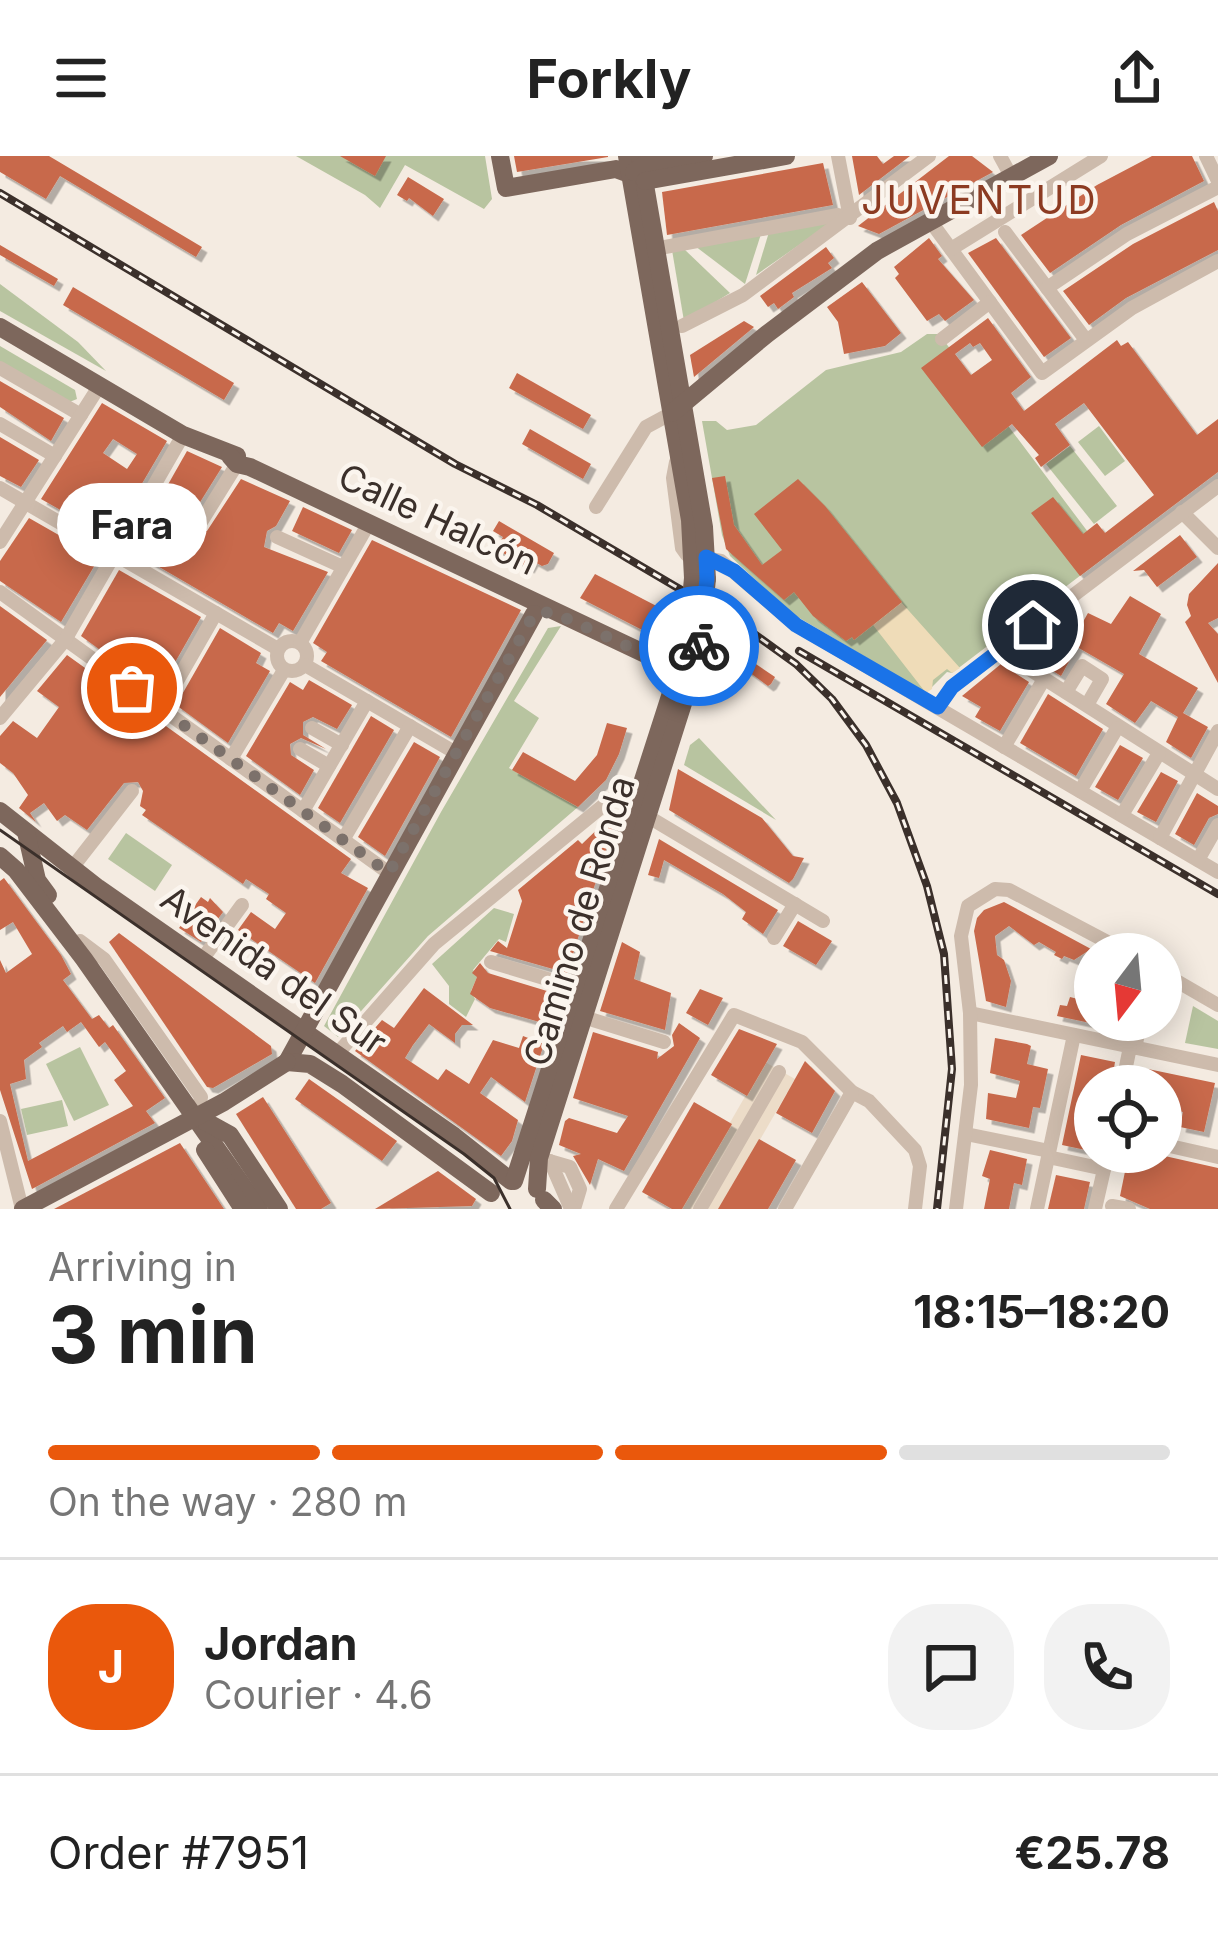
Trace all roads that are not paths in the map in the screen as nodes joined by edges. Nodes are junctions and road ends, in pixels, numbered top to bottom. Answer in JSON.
{"nodes":[{"id":1,"x":500,"y":156,"type":"edge"},
{"id":2,"x":704,"y":156,"type":"edge"},
{"id":3,"x":786,"y":156,"type":"edge"},
{"id":4,"x":838,"y":156,"type":"edge"},
{"id":5,"x":928,"y":156,"type":"edge"},
{"id":6,"x":999,"y":156,"type":"edge"},
{"id":7,"x":1049,"y":156,"type":"edge"},
{"id":8,"x":1101,"y":156,"type":"edge"},
{"id":9,"x":1206,"y":156,"type":"edge"},
{"id":10,"x":637,"y":167,"type":"edge"},
{"id":11,"x":1012,"y":178,"type":"junction"},
{"id":12,"x":1218,"y":184,"type":"edge"},
{"id":13,"x":980,"y":196,"type":"junction"},
{"id":14,"x":850,"y":218,"type":"junction"},
{"id":15,"x":931,"y":222,"type":"junction"},
{"id":16,"x":1002,"y":227,"type":"junction"},
{"id":17,"x":665,"y":247,"type":"dead end"},
{"id":18,"x":951,"y":249,"type":"junction"},
{"id":19,"x":1218,"y":261,"type":"edge"},
{"id":20,"x":1047,"y":288,"type":"junction"},
{"id":21,"x":990,"y":302,"type":"junction"},
{"id":22,"x":682,"y":326,"type":"dead end"},
{"id":23,"x":0,"y":327,"type":"edge"},
{"id":24,"x":1083,"y":335,"type":"dead end"},
{"id":25,"x":942,"y":339,"type":"dead end"},
{"id":26,"x":0,"y":368,"type":"edge"},
{"id":27,"x":100,"y":385,"type":"junction"},
{"id":28,"x":678,"y":409,"type":"junction"},
{"id":29,"x":81,"y":415,"type":"junction"},
{"id":30,"x":0,"y":424,"type":"edge"},
{"id":31,"x":183,"y":435,"type":"junction"},
{"id":32,"x":55,"y":456,"type":"junction"},
{"id":33,"x":239,"y":462,"type":"junction"},
{"id":34,"x":1218,"y":486,"type":"edge"},
{"id":35,"x":0,"y":488,"type":"edge"},
{"id":36,"x":158,"y":497,"type":"dead end"},
{"id":37,"x":25,"y":503,"type":"junction"},
{"id":38,"x":596,"y":507,"type":"dead end"},
{"id":39,"x":1182,"y":512,"type":"junction"},
{"id":40,"x":369,"y":523,"type":"junction"},
{"id":41,"x":277,"y":537,"type":"dead end"},
{"id":42,"x":0,"y":542,"type":"edge"},
{"id":43,"x":1218,"y":548,"type":"edge"},
{"id":44,"x":115,"y":554,"type":"junction"},
{"id":45,"x":343,"y":567,"type":"junction"},
{"id":46,"x":700,"y":568,"type":"junction"},
{"id":47,"x":0,"y":592,"type":"edge"},
{"id":48,"x":538,"y":608,"type":"junction"},
{"id":49,"x":216,"y":614,"type":"junction"},
{"id":50,"x":65,"y":640,"type":"junction"},
{"id":51,"x":300,"y":643,"type":"junction"},
{"id":52,"x":278,"y":649,"type":"junction"},
{"id":53,"x":999,"y":650,"type":"junction"},
{"id":54,"x":305,"y":665,"type":"junction"},
{"id":55,"x":677,"y":669,"type":"junction"},
{"id":56,"x":284,"y":670,"type":"junction"},
{"id":57,"x":1044,"y":679,"type":"junction"},
{"id":58,"x":1066,"y":692,"type":"junction"},
{"id":59,"x":367,"y":701,"type":"junction"},
{"id":60,"x":1087,"y":705,"type":"junction"},
{"id":61,"x":938,"y":707,"type":"junction"},
{"id":62,"x":161,"y":709,"type":"junction"},
{"id":63,"x":0,"y":718,"type":"edge"},
{"id":64,"x":410,"y":726,"type":"junction"},
{"id":65,"x":312,"y":728,"type":"dead end"},
{"id":66,"x":1117,"y":728,"type":"junction"},
{"id":67,"x":1218,"y":731,"type":"edge"},
{"id":68,"x":342,"y":745,"type":"junction"},
{"id":69,"x":1004,"y":747,"type":"junction"},
{"id":70,"x":300,"y":749,"type":"dead end"},
{"id":71,"x":456,"y":753,"type":"junction"},
{"id":72,"x":1159,"y":753,"type":"junction"},
{"id":73,"x":231,"y":759,"type":"junction"},
{"id":74,"x":329,"y":766,"type":"junction"},
{"id":75,"x":1196,"y":776,"type":"junction"},
{"id":76,"x":1218,"y":789,"type":"edge"},
{"id":77,"x":132,"y":791,"type":"dead end"},
{"id":78,"x":1080,"y":791,"type":"junction"},
{"id":79,"x":642,"y":809,"type":"junction"},
{"id":80,"x":0,"y":811,"type":"edge"},
{"id":81,"x":303,"y":812,"type":"junction"},
{"id":82,"x":1122,"y":815,"type":"junction"},
{"id":83,"x":1218,"y":825,"type":"edge"},
{"id":84,"x":26,"y":832,"type":"junction"},
{"id":85,"x":1160,"y":838,"type":"junction"},
{"id":86,"x":344,"y":840,"type":"junction"},
{"id":87,"x":0,"y":856,"type":"edge"},
{"id":88,"x":1198,"y":860,"type":"junction"},
{"id":89,"x":72,"y":868,"type":"junction"},
{"id":90,"x":1218,"y":872,"type":"edge"},
{"id":91,"x":389,"y":873,"type":"junction"},
{"id":92,"x":795,"y":904,"type":"junction"},
{"id":93,"x":242,"y":905,"type":"dead end"},
{"id":94,"x":823,"y":921,"type":"dead end"},
{"id":95,"x":1092,"y":933,"type":"edge"},
{"id":96,"x":774,"y":938,"type":"dead end"},
{"id":97,"x":82,"y":950,"type":"junction"},
{"id":98,"x":201,"y":962,"type":"junction"},
{"id":99,"x":491,"y":962,"type":"dead end"},
{"id":100,"x":1182,"y":984,"type":"edge"},
{"id":101,"x":578,"y":988,"type":"junction"},
{"id":102,"x":1218,"y":1005,"type":"edge"},
{"id":103,"x":970,"y":1012,"type":"junction"},
{"id":104,"x":592,"y":1020,"type":"dead end"},
{"id":105,"x":303,"y":1029,"type":"junction"},
{"id":106,"x":1074,"y":1035,"type":"joint"},
{"id":107,"x":1103,"y":1041,"type":"edge"},
{"id":108,"x":1134,"y":1041,"type":"edge"},
{"id":109,"x":664,"y":1042,"type":"dead end"},
{"id":110,"x":1132,"y":1047,"type":"junction"},
{"id":111,"x":338,"y":1053,"type":"junction"},
{"id":112,"x":287,"y":1062,"type":"junction"},
{"id":113,"x":1127,"y":1065,"type":"edge"},
{"id":114,"x":1218,"y":1065,"type":"edge"},
{"id":115,"x":779,"y":1072,"type":"dead end"},
{"id":116,"x":852,"y":1093,"type":"junction"},
{"id":117,"x":197,"y":1116,"type":"junction"},
{"id":118,"x":0,"y":1121,"type":"edge"},
{"id":119,"x":966,"y":1134,"type":"junction"},
{"id":120,"x":0,"y":1148,"type":"edge"},
{"id":121,"x":1182,"y":1148,"type":"edge"},
{"id":122,"x":1049,"y":1154,"type":"junction"},
{"id":123,"x":1218,"y":1156,"type":"edge"},
{"id":124,"x":550,"y":1161,"type":"junction"},
{"id":125,"x":1074,"y":1161,"type":"edge"},
{"id":126,"x":1103,"y":1173,"type":"edge"},
{"id":127,"x":513,"y":1181,"type":"junction"},
{"id":128,"x":488,"y":1201,"type":"edge"},
{"id":129,"x":545,"y":1202,"type":"edge"},
{"id":130,"x":574,"y":1206,"type":"edge"},
{"id":131,"x":1112,"y":1206,"type":"dead end"},
{"id":132,"x":20,"y":1209,"type":"edge"},
{"id":133,"x":243,"y":1209,"type":"edge"},
{"id":134,"x":259,"y":1209,"type":"edge"},
{"id":135,"x":279,"y":1209,"type":"edge"},
{"id":136,"x":616,"y":1209,"type":"edge"},
{"id":137,"x":700,"y":1209,"type":"edge"},
{"id":138,"x":785,"y":1209,"type":"edge"},
{"id":139,"x":915,"y":1209,"type":"edge"},
{"id":140,"x":956,"y":1209,"type":"edge"},
{"id":141,"x":1037,"y":1209,"type":"edge"},
{"id":142,"x":1095,"y":1209,"type":"edge"},
{"id":143,"x":1130,"y":1209,"type":"edge"}],
"edges":[{"from":1,"to":10,"type":"main road"},
{"from":2,"to":10,"type":"main road"},
{"from":3,"to":10,"type":"main road"},
{"from":4,"to":14,"type":"street"},
{"from":5,"to":14,"type":"street"},
{"from":6,"to":11,"type":"street"},
{"from":7,"to":11,"type":"main road"},
{"from":8,"to":16,"type":"street"},
{"from":9,"to":12,"type":"street"},
{"from":10,"to":28,"type":"main road","name":"Camino de Ronda"},
{"from":11,"to":13,"type":"main road"},
{"from":12,"to":20,"type":"street"},
{"from":13,"to":15,"type":"main road"},
{"from":13,"to":16,"type":"street"},
{"from":14,"to":17,"type":"street"},
{"from":14,"to":22,"type":"street"},
{"from":15,"to":18,"type":"street"},
{"from":15,"to":28,"type":"main road"},
{"from":16,"to":18,"type":"street"},
{"from":16,"to":20,"type":"street"},
{"from":18,"to":21,"type":"street"},
{"from":19,"to":21,"type":"street"},
{"from":20,"to":24,"type":"street"},
{"from":21,"to":25,"type":"street"},
{"from":23,"to":27,"type":"main road","name":"Calle Halcón"},
{"from":26,"to":29,"type":"street"},
{"from":27,"to":29,"type":"street"},
{"from":27,"to":31,"type":"main road","name":"Calle Halcón"},
{"from":28,"to":38,"type":"street"},
{"from":28,"to":46,"type":"main road","name":"Camino de Ronda"},
{"from":28,"to":46,"type":"main road","name":"Camino de Ronda"},
{"from":29,"to":32,"type":"street"},
{"from":30,"to":32,"type":"street"},
{"from":31,"to":33,"type":"main road","name":"Calle Halcón"},
{"from":31,"to":44,"type":"street"},
{"from":32,"to":37,"type":"street"},
{"from":33,"to":36,"type":"street"},
{"from":33,"to":40,"type":"main road","name":"Calle Halcón"},
{"from":34,"to":39,"type":"street"},
{"from":35,"to":37,"type":"street"},
{"from":37,"to":42,"type":"street"},
{"from":37,"to":44,"type":"street"},
{"from":39,"to":43,"type":"street"},
{"from":39,"to":53,"type":"street"},
{"from":40,"to":45,"type":"street"},
{"from":40,"to":48,"type":"main road","name":"Calle Halcón"},
{"from":41,"to":45,"type":"street"},
{"from":44,"to":49,"type":"street"},
{"from":44,"to":50,"type":"street"},
{"from":45,"to":51,"type":"street"},
{"from":46,"to":55,"type":"main road","name":"Camino de Ronda","bridge":true},
{"from":46,"to":61,"type":"street"},
{"from":47,"to":50,"type":"street"},
{"from":48,"to":55,"type":"main road","name":"Calle Halcón"},
{"from":48,"to":71,"type":"main road"},
{"from":49,"to":52,"type":"street"},
{"from":49,"to":62,"type":"street"},
{"from":50,"to":62,"type":"street"},
{"from":50,"to":63,"type":"street"},
{"from":51,"to":52,"type":"street"},
{"from":51,"to":54,"type":"street"},
{"from":52,"to":56,"type":"street"},
{"from":53,"to":57,"type":"street"},
{"from":53,"to":61,"type":"street"},
{"from":54,"to":56,"type":"street"},
{"from":54,"to":59,"type":"street"},
{"from":55,"to":79,"type":"main road","name":"Camino de Ronda"},
{"from":56,"to":73,"type":"street"},
{"from":57,"to":58,"type":"street"},
{"from":57,"to":69,"type":"street"},
{"from":58,"to":60,"type":"street"},
{"from":58,"to":60,"type":"street"},
{"from":59,"to":64,"type":"street"},
{"from":59,"to":68,"type":"street"},
{"from":60,"to":66,"type":"street"},
{"from":61,"to":69,"type":"street"},
{"from":62,"to":73,"type":"street"},
{"from":64,"to":71,"type":"street"},
{"from":64,"to":86,"type":"street"},
{"from":65,"to":68,"type":"street"},
{"from":66,"to":72,"type":"street"},
{"from":66,"to":78,"type":"street"},
{"from":67,"to":75,"type":"street"},
{"from":68,"to":74,"type":"street"},
{"from":69,"to":78,"type":"street"},
{"from":70,"to":74,"type":"street"},
{"from":71,"to":91,"type":"main road"},
{"from":72,"to":75,"type":"street"},
{"from":72,"to":82,"type":"street"},
{"from":73,"to":81,"type":"street"},
{"from":74,"to":81,"type":"street"},
{"from":75,"to":76,"type":"street"},
{"from":75,"to":85,"type":"street"},
{"from":77,"to":89,"type":"street"},
{"from":78,"to":82,"type":"street"},
{"from":79,"to":92,"type":"street"},
{"from":79,"to":101,"type":"main road","name":"Camino de Ronda"},
{"from":79,"to":111,"type":"street"},
{"from":79,"to":124,"type":"main road","name":"Camino de Ronda"},
{"from":80,"to":84,"type":"main road","name":"Avenida del Sur"},
{"from":81,"to":86,"type":"street"},
{"from":82,"to":85,"type":"street"},
{"from":83,"to":88,"type":"street"},
{"from":84,"to":89,"type":"main road","name":"Avenida del Sur"},
{"from":84,"to":97,"type":"main road"},
{"from":85,"to":88,"type":"street"},
{"from":86,"to":91,"type":"street"},
{"from":87,"to":97,"type":"main road"},
{"from":88,"to":90,"type":"street"},
{"from":89,"to":98,"type":"main road","name":"Avenida del Sur"},
{"from":91,"to":105,"type":"main road"},
{"from":92,"to":94,"type":"street"},
{"from":92,"to":96,"type":"street"},
{"from":93,"to":98,"type":"street"},
{"from":95,"to":103,"type":"street"},
{"from":97,"to":117,"type":"main road"},
{"from":98,"to":105,"type":"main road","name":"Avenida del Sur"},
{"from":99,"to":101,"type":"street"},
{"from":100,"to":102,"type":"street"},
{"from":101,"to":127,"type":"main road","name":"Camino de Ronda"},
{"from":103,"to":106,"type":"street"},
{"from":103,"to":119,"type":"street"},
{"from":104,"to":109,"type":"street","name":"Camino de Ronda"},
{"from":105,"to":111,"type":"main road","name":"Avenida del Sur"},
{"from":105,"to":112,"type":"main road"},
{"from":106,"to":122,"type":"street"},
{"from":107,"to":110,"type":"street"},
{"from":108,"to":110,"type":"street"},
{"from":110,"to":113,"type":"street"},
{"from":110,"to":114,"type":"street"},
{"from":111,"to":127,"type":"main road","name":"Avenida del Sur"},
{"from":112,"to":117,"type":"main road"},
{"from":112,"to":128,"type":"main road","name":"Avenida del Sur"},
{"from":115,"to":137,"type":"street"},
{"from":116,"to":136,"type":"street"},
{"from":116,"to":138,"type":"street"},
{"from":116,"to":139,"type":"street"},
{"from":117,"to":132,"type":"main road"},
{"from":117,"to":133,"type":"main road"},
{"from":117,"to":134,"type":"main road"},
{"from":117,"to":135,"type":"main road"},
{"from":118,"to":132,"type":"street"},
{"from":119,"to":122,"type":"street"},
{"from":119,"to":140,"type":"street"},
{"from":120,"to":132,"type":"street"},
{"from":121,"to":123,"type":"street"},
{"from":122,"to":125,"type":"street"},
{"from":122,"to":141,"type":"street"},
{"from":124,"to":129,"type":"main road","name":"Camino de Ronda"},
{"from":124,"to":130,"type":"street"},
{"from":126,"to":142,"type":"street"},
{"from":127,"to":128,"type":"main road"},
{"from":127,"to":129,"type":"main road","name":"Avenida del Sur"},
{"from":131,"to":143,"type":"street"}]}
